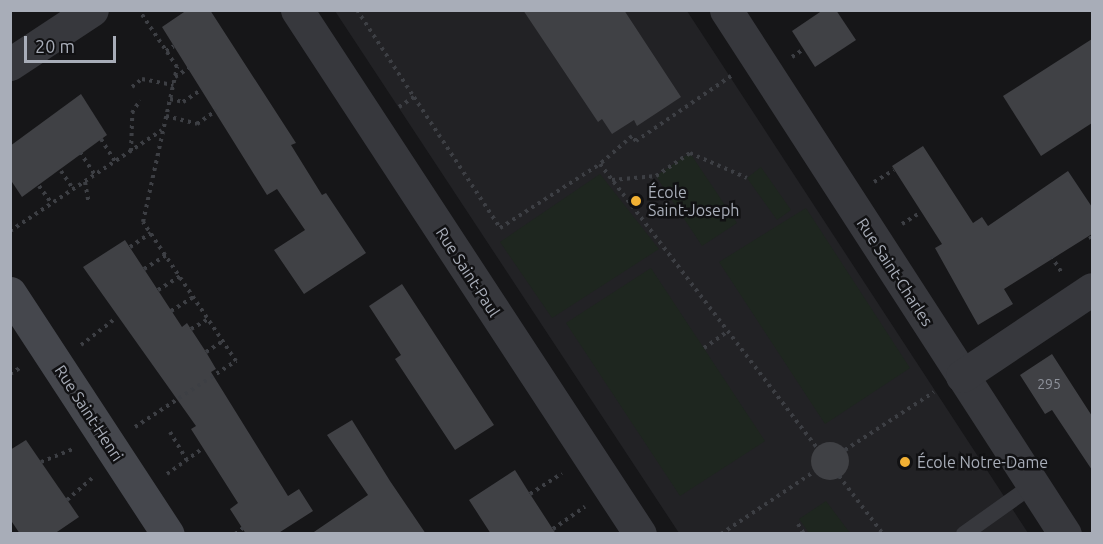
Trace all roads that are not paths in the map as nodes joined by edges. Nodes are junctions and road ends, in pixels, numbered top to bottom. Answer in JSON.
{"nodes":[{"id":1,"x":92,"y":10,"type":"edge"},
{"id":2,"x":297,"y":10,"type":"edge"},
{"id":3,"x":726,"y":10,"type":"edge"},
{"id":4,"x":10,"y":63,"type":"edge"},
{"id":5,"x":1079,"y":284,"type":"edge"},
{"id":6,"x":10,"y":293,"type":"edge"},
{"id":7,"x":950,"y":383,"type":"junction"},
{"id":8,"x":1033,"y":485,"type":"junction"},
{"id":9,"x":168,"y":534,"type":"edge"},
{"id":10,"x":640,"y":534,"type":"edge"},
{"id":11,"x":964,"y":534,"type":"edge"},
{"id":12,"x":1065,"y":534,"type":"edge"}],
"edges":[{"from":1,"to":4,"type":"street"},
{"from":2,"to":10,"type":"street","name":"Rue Saint-Paul"},
{"from":3,"to":7,"type":"street","name":"Rue Saint-Charles"},
{"from":5,"to":7,"type":"street"},
{"from":6,"to":9,"type":"street","name":"Rue Saint-Henri"},
{"from":7,"to":8,"type":"street","name":"Rue Saint-Charles"},
{"from":8,"to":11,"type":"lane"},
{"from":8,"to":12,"type":"street","name":"Rue Saint-Charles"}]}
